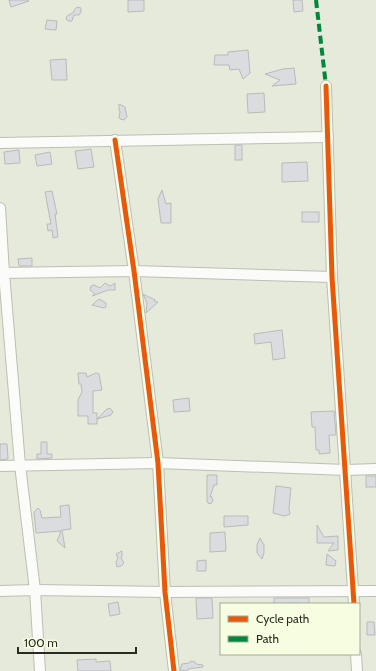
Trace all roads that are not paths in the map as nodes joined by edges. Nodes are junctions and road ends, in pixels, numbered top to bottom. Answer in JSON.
{"nodes":[{"id":1,"x":326,"y":86,"type":"dead end"},
{"id":2,"x":328,"y":137,"type":"junction"},
{"id":3,"x":115,"y":140,"type":"junction"},
{"id":4,"x":0,"y":143,"type":"edge"},
{"id":5,"x":0,"y":208,"type":"edge"},
{"id":6,"x":134,"y":271,"type":"junction"},
{"id":7,"x":2,"y":273,"type":"edge"},
{"id":8,"x":332,"y":277,"type":"junction"},
{"id":9,"x":158,"y":463,"type":"junction"},
{"id":10,"x":20,"y":465,"type":"junction"},
{"id":11,"x":0,"y":466,"type":"edge"},
{"id":12,"x":376,"y":469,"type":"edge"},
{"id":13,"x":346,"y":470,"type":"junction"},
{"id":14,"x":35,"y":590,"type":"junction"},
{"id":15,"x":353,"y":590,"type":"junction"},
{"id":16,"x":376,"y":590,"type":"edge"},
{"id":17,"x":0,"y":591,"type":"edge"},
{"id":18,"x":165,"y":592,"type":"junction"},
{"id":19,"x":354,"y":603,"type":"edge"},
{"id":20,"x":356,"y":655,"type":"edge"},
{"id":21,"x":40,"y":671,"type":"edge"},
{"id":22,"x":174,"y":671,"type":"edge"},
{"id":23,"x":357,"y":671,"type":"edge"}],
"edges":[{"from":1,"to":2,"type":"street"},
{"from":2,"to":3,"type":"street"},
{"from":2,"to":8,"type":"street"},
{"from":3,"to":4,"type":"street"},
{"from":3,"to":6,"type":"street"},
{"from":5,"to":7,"type":"street"},
{"from":6,"to":7,"type":"street"},
{"from":6,"to":8,"type":"street"},
{"from":6,"to":9,"type":"street"},
{"from":7,"to":10,"type":"street"},
{"from":8,"to":13,"type":"street"},
{"from":9,"to":10,"type":"street"},
{"from":9,"to":13,"type":"street"},
{"from":9,"to":18,"type":"street"},
{"from":10,"to":11,"type":"street"},
{"from":10,"to":14,"type":"street"},
{"from":12,"to":13,"type":"street"},
{"from":13,"to":15,"type":"street"},
{"from":14,"to":17,"type":"street"},
{"from":14,"to":18,"type":"street"},
{"from":14,"to":21,"type":"street"},
{"from":15,"to":16,"type":"street"},
{"from":15,"to":18,"type":"street"},
{"from":15,"to":19,"type":"street"},
{"from":18,"to":22,"type":"street"},
{"from":20,"to":23,"type":"street"}]}
